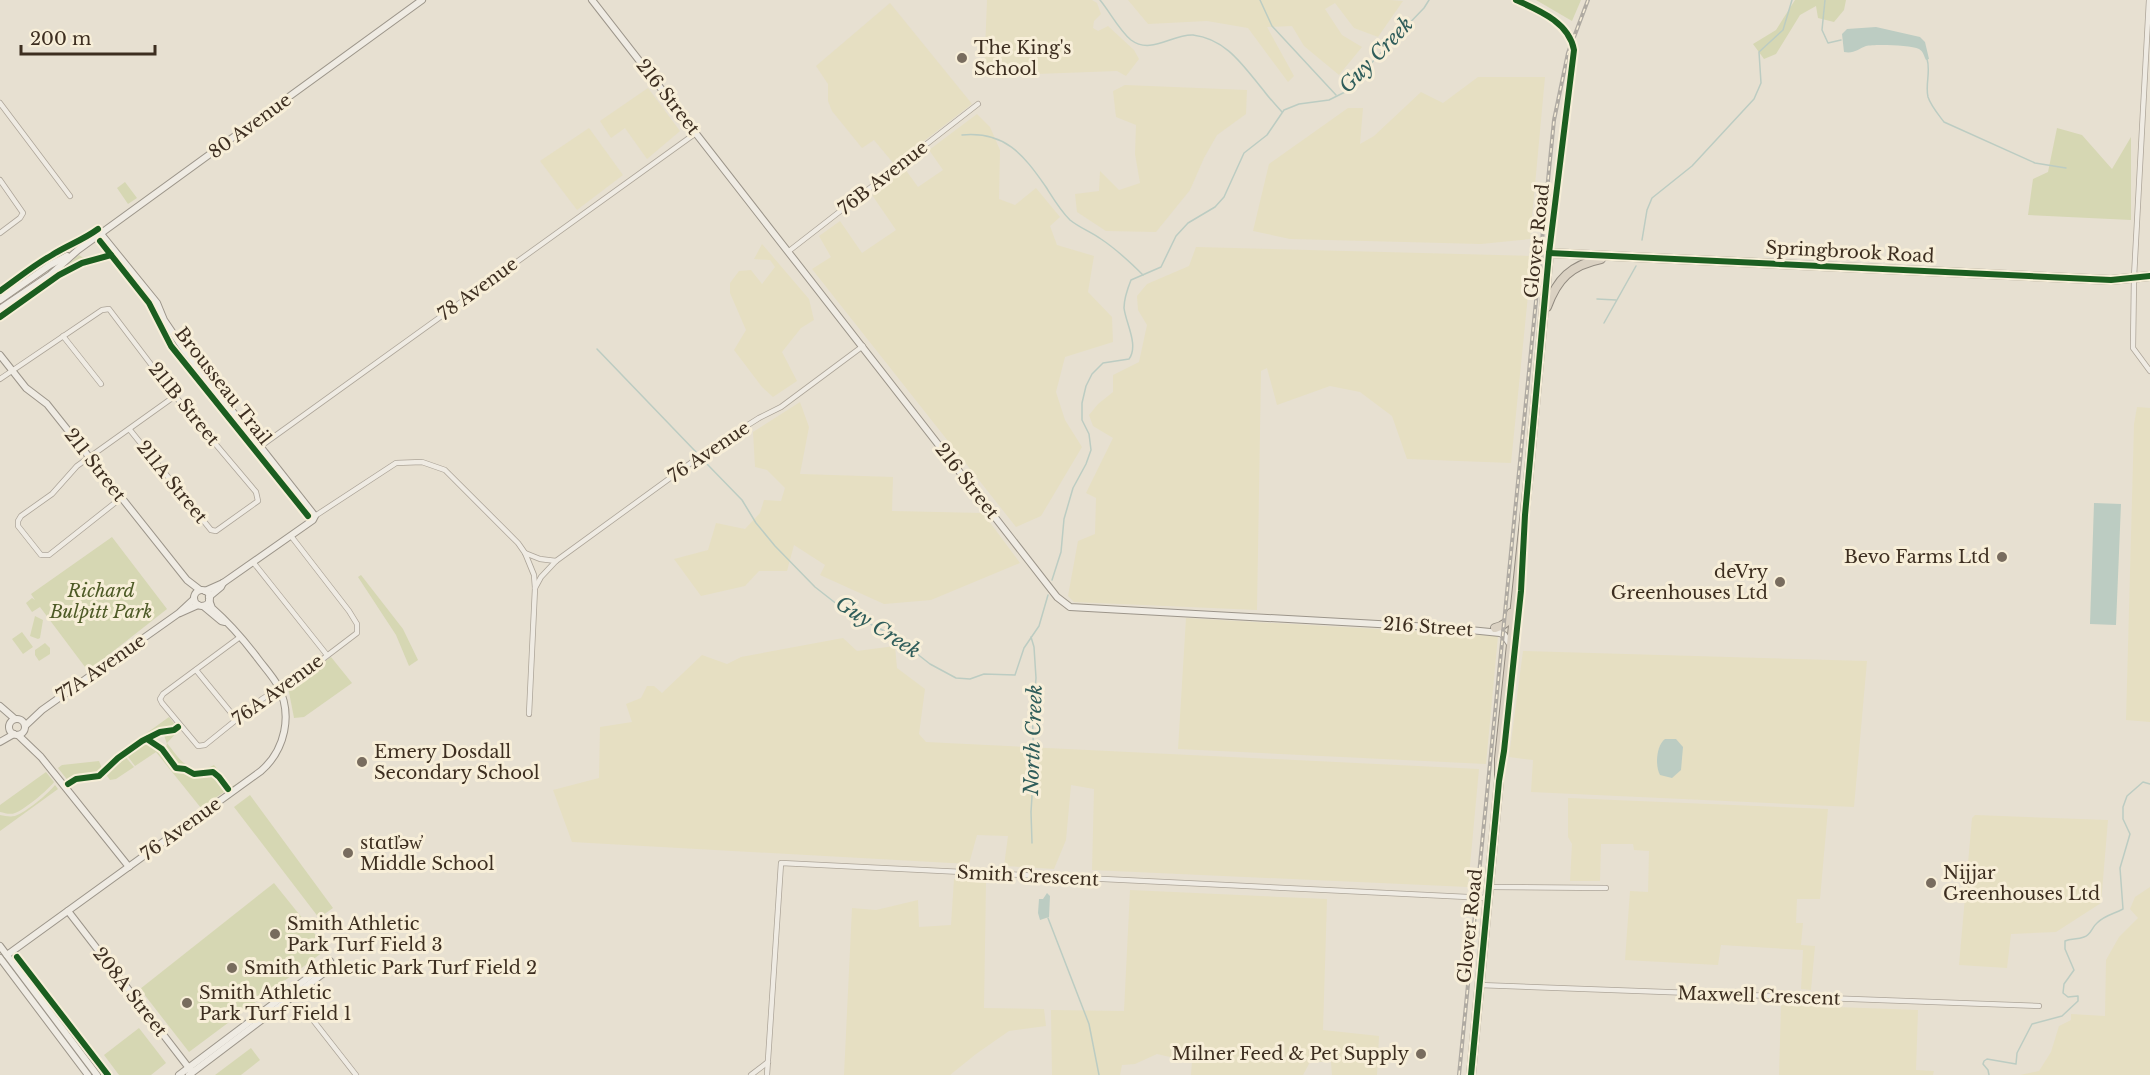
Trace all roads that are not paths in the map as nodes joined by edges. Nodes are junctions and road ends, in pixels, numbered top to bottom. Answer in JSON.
{"nodes":[{"id":1,"x":422,"y":0,"type":"edge"},
{"id":2,"x":592,"y":0,"type":"edge"},
{"id":3,"x":1516,"y":0,"type":"edge"},
{"id":4,"x":2149,"y":0,"type":"edge"},
{"id":5,"x":0,"y":103,"type":"edge"},
{"id":6,"x":978,"y":104,"type":"dead end"},
{"id":7,"x":696,"y":133,"type":"junction"},
{"id":8,"x":0,"y":180,"type":"edge"},
{"id":9,"x":70,"y":196,"type":"dead end"},
{"id":10,"x":0,"y":233,"type":"edge"},
{"id":11,"x":101,"y":234,"type":"junction"},
{"id":12,"x":78,"y":250,"type":"junction"},
{"id":13,"x":789,"y":251,"type":"junction"},
{"id":14,"x":1549,"y":253,"type":"junction"},
{"id":15,"x":1623,"y":256,"type":"junction"},
{"id":16,"x":2150,"y":276,"type":"edge"},
{"id":17,"x":2134,"y":277,"type":"junction"},
{"id":18,"x":0,"y":300,"type":"edge"},
{"id":19,"x":0,"y":309,"type":"edge"},
{"id":20,"x":1544,"y":316,"type":"junction"},
{"id":21,"x":63,"y":336,"type":"junction"},
{"id":22,"x":863,"y":346,"type":"junction"},
{"id":23,"x":0,"y":355,"type":"edge"},
{"id":24,"x":12,"y":370,"type":"junction"},
{"id":25,"x":2150,"y":371,"type":"edge"},
{"id":26,"x":0,"y":379,"type":"edge"},
{"id":27,"x":101,"y":384,"type":"dead end"},
{"id":28,"x":176,"y":396,"type":"junction"},
{"id":29,"x":130,"y":430,"type":"junction"},
{"id":30,"x":261,"y":446,"type":"junction"},
{"id":31,"x":89,"y":457,"type":"junction"},
{"id":32,"x":121,"y":498,"type":"junction"},
{"id":33,"x":1525,"y":514,"type":"junction"},
{"id":34,"x":315,"y":516,"type":"junction"},
{"id":35,"x":216,"y":531,"type":"joint"},
{"id":36,"x":291,"y":536,"type":"junction"},
{"id":37,"x":525,"y":553,"type":"junction"},
{"id":38,"x":556,"y":561,"type":"junction"},
{"id":39,"x":253,"y":562,"type":"junction"},
{"id":40,"x":535,"y":588,"type":"junction"},
{"id":41,"x":1515,"y":595,"type":"junction"},
{"id":42,"x":202,"y":598,"type":"junction"},
{"id":43,"x":1450,"y":628,"type":"junction"},
{"id":44,"x":1495,"y":628,"type":"junction"},
{"id":45,"x":240,"y":637,"type":"junction"},
{"id":46,"x":1512,"y":640,"type":"junction"},
{"id":47,"x":327,"y":655,"type":"junction"},
{"id":48,"x":196,"y":670,"type":"junction"},
{"id":49,"x":279,"y":688,"type":"junction"},
{"id":50,"x":0,"y":707,"type":"edge"},
{"id":51,"x":529,"y":714,"type":"dead end"},
{"id":52,"x":237,"y":720,"type":"junction"},
{"id":53,"x":17,"y":727,"type":"junction"},
{"id":54,"x":0,"y":737,"type":"edge"},
{"id":55,"x":0,"y":742,"type":"edge"},
{"id":56,"x":129,"y":867,"type":"junction"},
{"id":57,"x":1489,"y":887,"type":"junction"},
{"id":58,"x":1606,"y":888,"type":"dead end"},
{"id":59,"x":1488,"y":898,"type":"junction"},
{"id":60,"x":68,"y":911,"type":"junction"},
{"id":61,"x":0,"y":946,"type":"edge"},
{"id":62,"x":2,"y":958,"type":"edge"},
{"id":63,"x":331,"y":964,"type":"dead end"},
{"id":64,"x":1479,"y":985,"type":"junction"},
{"id":65,"x":303,"y":1005,"type":"dead end"},
{"id":66,"x":2039,"y":1006,"type":"dead end"},
{"id":67,"x":768,"y":1062,"type":"junction"},
{"id":68,"x":190,"y":1072,"type":"edge"},
{"id":69,"x":88,"y":1075,"type":"edge"},
{"id":70,"x":97,"y":1075,"type":"edge"},
{"id":71,"x":179,"y":1075,"type":"edge"},
{"id":72,"x":356,"y":1075,"type":"edge"},
{"id":73,"x":751,"y":1075,"type":"edge"},
{"id":74,"x":767,"y":1075,"type":"edge"},
{"id":75,"x":1471,"y":1075,"type":"edge"}],
"edges":[{"from":1,"to":11,"type":"main road","name":"80 Avenue"},
{"from":2,"to":7,"type":"main road","name":"216 Street"},
{"from":3,"to":14,"type":"main road","name":"Glover Road"},
{"from":4,"to":17,"type":"street"},
{"from":5,"to":9,"type":"street"},
{"from":6,"to":13,"type":"street","name":"76B Avenue"},
{"from":7,"to":13,"type":"main road","name":"216 Street"},
{"from":7,"to":30,"type":"street","name":"78 Avenue"},
{"from":8,"to":10,"type":"street"},
{"from":11,"to":12,"type":"main road","name":"80 Avenue"},
{"from":11,"to":30,"type":"main road"},
{"from":12,"to":18,"type":"main road","name":"80 Avenue"},
{"from":12,"to":19,"type":"main road","name":"80 Avenue"},
{"from":13,"to":22,"type":"main road","name":"216 Street"},
{"from":14,"to":15,"type":"highway","name":"Springbrook Road"},
{"from":14,"to":20,"type":"highway","name":"Glover Road"},
{"from":15,"to":17,"type":"highway","name":"Springbrook Road"},
{"from":15,"to":20,"type":"highway"},
{"from":16,"to":17,"type":"highway","name":"Springbrook Road"},
{"from":17,"to":25,"type":"street"},
{"from":20,"to":33,"type":"highway","name":"Glover Road"},
{"from":21,"to":24,"type":"street"},
{"from":21,"to":27,"type":"street"},
{"from":21,"to":28,"type":"street","name":"211B Street"},
{"from":22,"to":38,"type":"street","name":"76 Avenue"},
{"from":22,"to":43,"type":"main road","name":"216 Street"},
{"from":23,"to":24,"type":"main road","name":"211 Street"},
{"from":24,"to":26,"type":"street"},
{"from":24,"to":31,"type":"main road","name":"211 Street"},
{"from":28,"to":29,"type":"street"},
{"from":28,"to":35,"type":"street","name":"211B Street"},
{"from":29,"to":31,"type":"street"},
{"from":29,"to":35,"type":"street","name":"211A Street"},
{"from":30,"to":34,"type":"main road"},
{"from":31,"to":32,"type":"main road","name":"211 Street"},
{"from":31,"to":32,"type":"street"},
{"from":32,"to":42,"type":"main road","name":"211 Street"},
{"from":33,"to":41,"type":"highway","name":"Glover Road"},
{"from":33,"to":46,"type":"highway","name":"Glover Road"},
{"from":34,"to":36,"type":"main road","name":"77A Avenue"},
{"from":34,"to":37,"type":"street"},
{"from":36,"to":39,"type":"main road","name":"77A Avenue"},
{"from":36,"to":47,"type":"street","name":"76A Avenue"},
{"from":37,"to":38,"type":"street"},
{"from":37,"to":40,"type":"street"},
{"from":38,"to":40,"type":"street","name":"76 Avenue"},
{"from":39,"to":42,"type":"main road","name":"77A Avenue"},
{"from":39,"to":47,"type":"street"},
{"from":40,"to":51,"type":"street"},
{"from":41,"to":44,"type":"highway"},
{"from":41,"to":46,"type":"highway","name":"Glover Road"},
{"from":42,"to":45,"type":"main road","name":"211 Street"},
{"from":42,"to":53,"type":"main road","name":"77A Avenue"},
{"from":43,"to":44,"type":"main road"},
{"from":43,"to":46,"type":"main road","name":"216 Street"},
{"from":44,"to":46,"type":"main road"},
{"from":45,"to":48,"type":"street"},
{"from":45,"to":49,"type":"main road","name":"211 Street"},
{"from":46,"to":57,"type":"highway","name":"Glover Road"},
{"from":47,"to":49,"type":"street","name":"76A Avenue"},
{"from":48,"to":52,"type":"street"},
{"from":48,"to":52,"type":"street","name":"76A Avenue"},
{"from":49,"to":52,"type":"street","name":"76A Avenue"},
{"from":49,"to":56,"type":"main road","name":"76 Avenue"},
{"from":50,"to":53,"type":"main road"},
{"from":53,"to":54,"type":"main road"},
{"from":53,"to":55,"type":"main road"},
{"from":53,"to":56,"type":"main road"},
{"from":56,"to":60,"type":"main road","name":"76 Avenue"},
{"from":57,"to":58,"type":"street"},
{"from":57,"to":59,"type":"highway","name":"Glover Road"},
{"from":59,"to":64,"type":"highway","name":"Glover Road"},
{"from":59,"to":67,"type":"street","name":"Smith Crescent"},
{"from":60,"to":62,"type":"main road","name":"76 Avenue"},
{"from":60,"to":68,"type":"main road","name":"208A Street"},
{"from":61,"to":62,"type":"main road"},
{"from":62,"to":69,"type":"main road"},
{"from":62,"to":70,"type":"main road"},
{"from":63,"to":68,"type":"main road"},
{"from":64,"to":66,"type":"street","name":"Maxwell Crescent"},
{"from":64,"to":75,"type":"highway","name":"Glover Road"},
{"from":65,"to":72,"type":"street"},
{"from":67,"to":73,"type":"street"},
{"from":67,"to":74,"type":"street","name":"Smith Crescent"},
{"from":68,"to":71,"type":"main road"}]}
